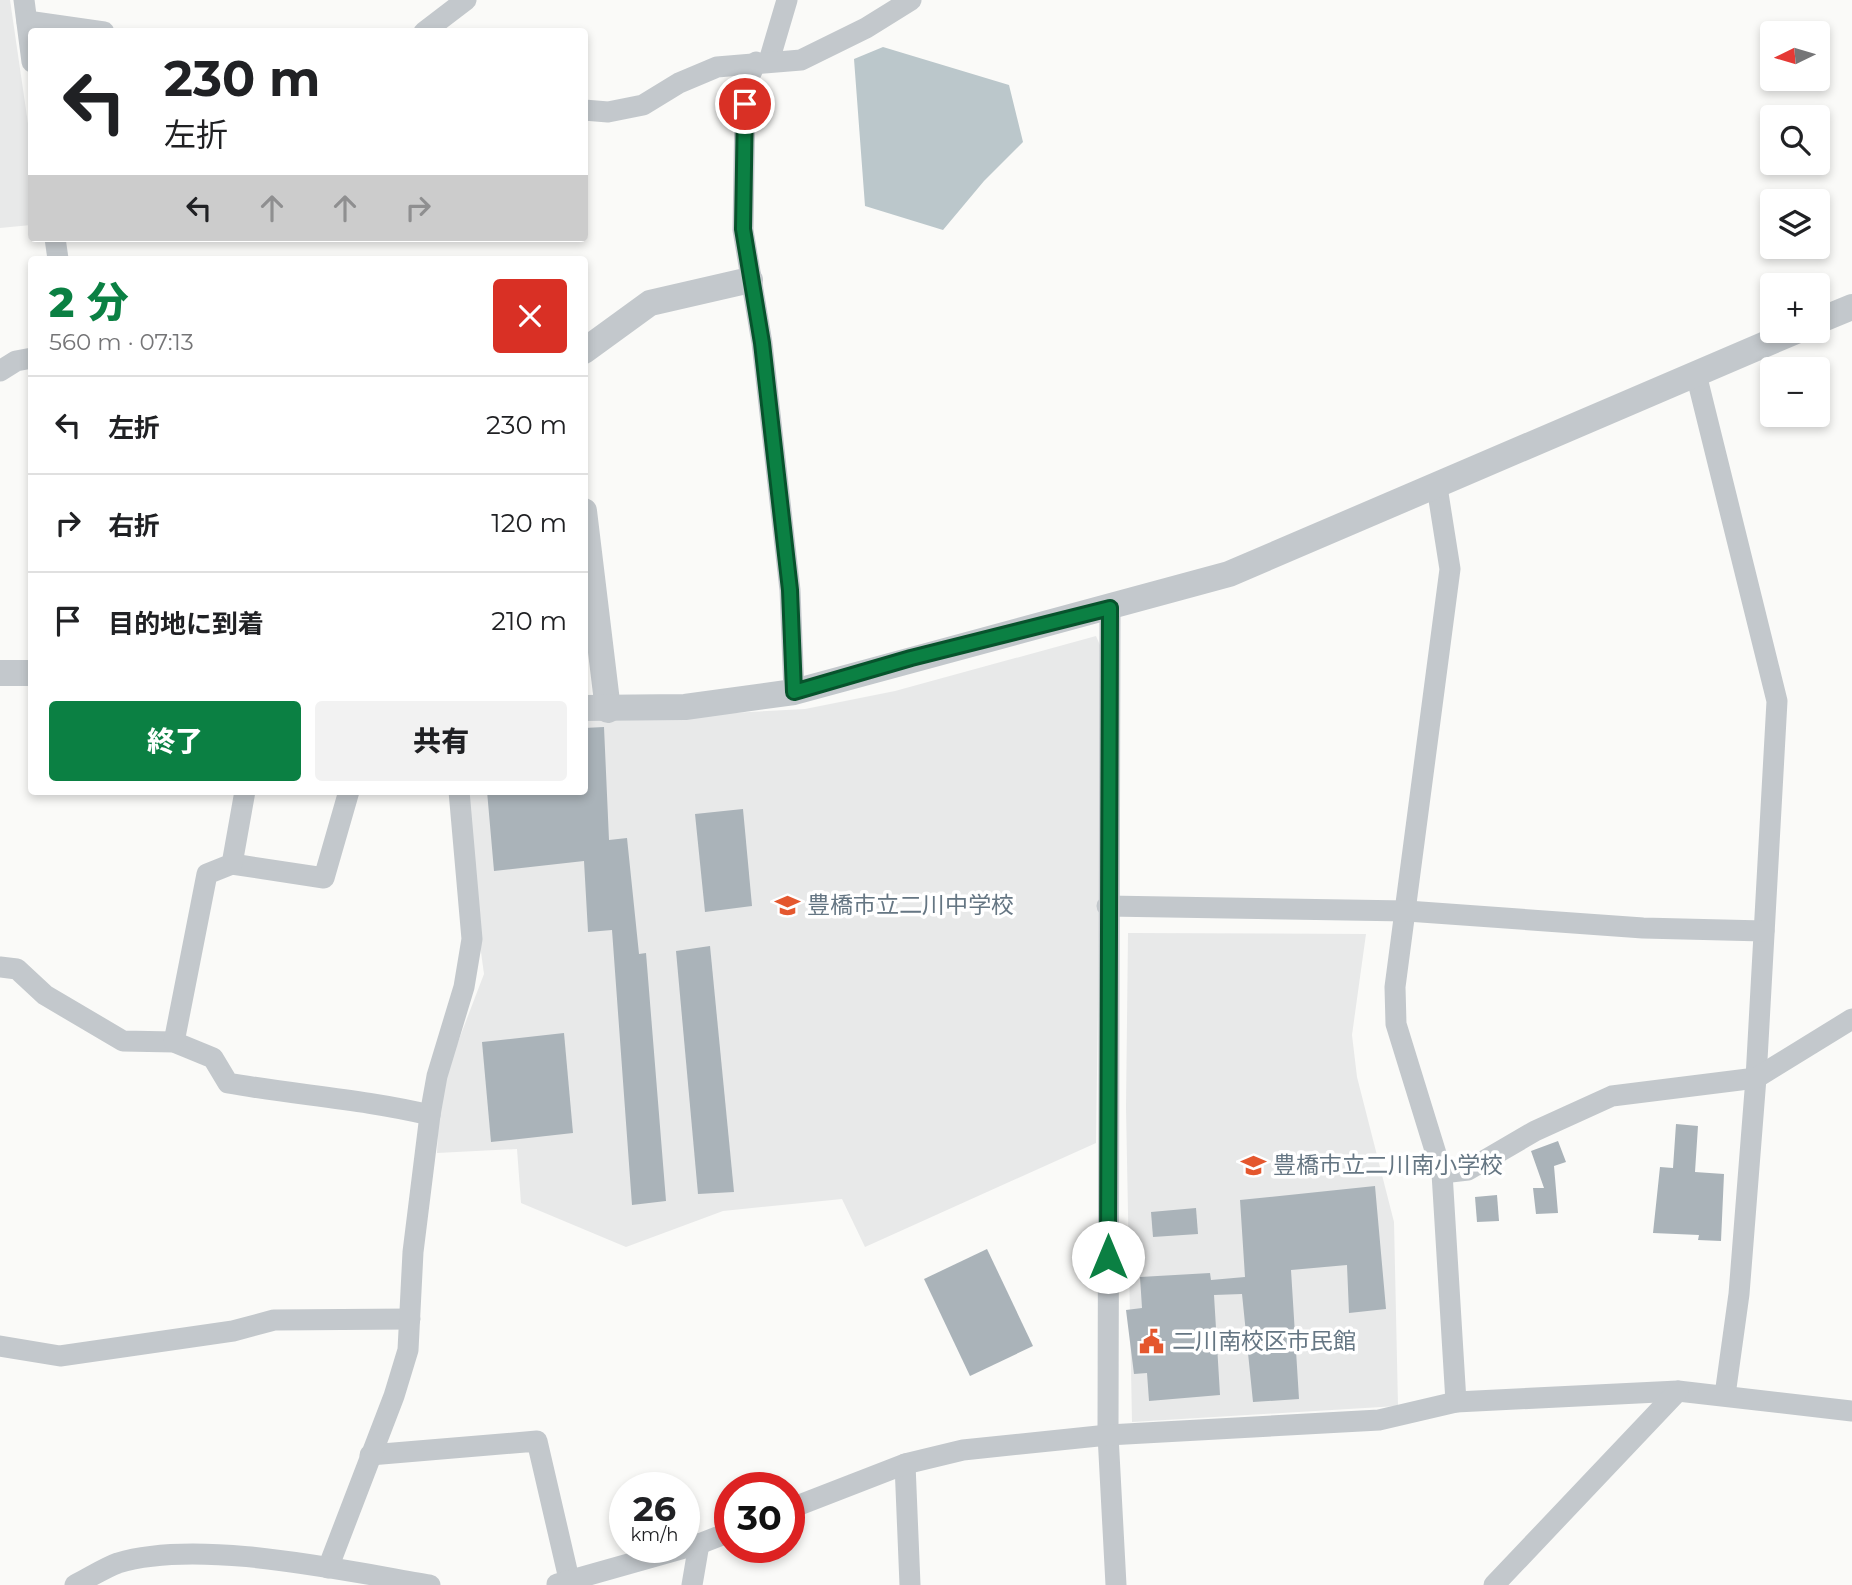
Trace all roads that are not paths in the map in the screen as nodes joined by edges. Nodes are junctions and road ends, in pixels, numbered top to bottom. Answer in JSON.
{"nodes":[{"id":1,"x":466,"y":0,"type":"edge"},
{"id":2,"x":787,"y":0,"type":"edge"},
{"id":3,"x":911,"y":0,"type":"edge"},
{"id":4,"x":25,"y":10,"type":"edge"},
{"id":5,"x":90,"y":28,"type":"edge"},
{"id":6,"x":429,"y":28,"type":"edge"},
{"id":7,"x":28,"y":32,"type":"edge"},
{"id":8,"x":763,"y":61,"type":"junction"},
{"id":9,"x":588,"y":110,"type":"edge"},
{"id":10,"x":750,"y":280,"type":"junction"},
{"id":11,"x":1852,"y":307,"type":"edge"},
{"id":12,"x":1830,"y":316,"type":"edge"},
{"id":13,"x":1768,"y":343,"type":"edge"},
{"id":14,"x":588,"y":348,"type":"edge"},
{"id":15,"x":28,"y":359,"type":"edge"},
{"id":16,"x":0,"y":371,"type":"edge"},
{"id":17,"x":1696,"y":374,"type":"junction"},
{"id":18,"x":1437,"y":487,"type":"junction"},
{"id":19,"x":588,"y":577,"type":"edge"},
{"id":20,"x":1110,"y":608,"type":"junction"},
{"id":21,"x":0,"y":673,"type":"edge"},
{"id":22,"x":28,"y":673,"type":"edge"},
{"id":23,"x":794,"y":692,"type":"junction"},
{"id":24,"x":596,"y":709,"type":"edge"},
{"id":25,"x":244,"y":795,"type":"edge"},
{"id":26,"x":348,"y":795,"type":"edge"},
{"id":27,"x":458,"y":795,"type":"edge"},
{"id":28,"x":232,"y":864,"type":"junction"},
{"id":29,"x":1108,"y":906,"type":"junction"},
{"id":30,"x":1407,"y":911,"type":"junction"},
{"id":31,"x":1764,"y":931,"type":"junction"},
{"id":32,"x":0,"y":967,"type":"edge"},
{"id":33,"x":1852,"y":1019,"type":"edge"},
{"id":34,"x":174,"y":1042,"type":"junction"},
{"id":35,"x":1756,"y":1078,"type":"junction"},
{"id":36,"x":430,"y":1115,"type":"junction"},
{"id":37,"x":1442,"y":1173,"type":"junction"},
{"id":38,"x":410,"y":1319,"type":"junction"},
{"id":39,"x":0,"y":1346,"type":"edge"},
{"id":40,"x":1678,"y":1391,"type":"junction"},
{"id":41,"x":1725,"y":1395,"type":"junction"},
{"id":42,"x":1456,"y":1402,"type":"junction"},
{"id":43,"x":1852,"y":1411,"type":"edge"},
{"id":44,"x":1108,"y":1435,"type":"junction"},
{"id":45,"x":370,"y":1455,"type":"junction"},
{"id":46,"x":905,"y":1464,"type":"junction"},
{"id":47,"x":805,"y":1503,"type":"edge"},
{"id":48,"x":630,"y":1563,"type":"edge"},
{"id":49,"x":696,"y":1563,"type":"edge"},
{"id":50,"x":328,"y":1568,"type":"junction"},
{"id":51,"x":562,"y":1582,"type":"edge"},
{"id":52,"x":75,"y":1585,"type":"edge"},
{"id":53,"x":430,"y":1585,"type":"edge"},
{"id":54,"x":692,"y":1585,"type":"edge"},
{"id":55,"x":910,"y":1585,"type":"edge"},
{"id":56,"x":1116,"y":1585,"type":"edge"},
{"id":57,"x":1494,"y":1585,"type":"edge"}],
"edges":[{"from":1,"to":6,"type":"street"},
{"from":2,"to":8,"type":"street"},
{"from":3,"to":8,"type":"street"},
{"from":4,"to":5,"type":"street"},
{"from":4,"to":7,"type":"street"},
{"from":8,"to":9,"type":"street"},
{"from":8,"to":10,"type":"street"},
{"from":10,"to":14,"type":"street"},
{"from":10,"to":23,"type":"street"},
{"from":11,"to":12,"type":"street"},
{"from":13,"to":17,"type":"street"},
{"from":15,"to":16,"type":"street"},
{"from":17,"to":18,"type":"street"},
{"from":17,"to":31,"type":"street"},
{"from":18,"to":20,"type":"street"},
{"from":18,"to":30,"type":"street"},
{"from":19,"to":24,"type":"street"},
{"from":20,"to":23,"type":"street"},
{"from":20,"to":29,"type":"street"},
{"from":21,"to":22,"type":"street"},
{"from":23,"to":24,"type":"street"},
{"from":25,"to":28,"type":"street"},
{"from":26,"to":28,"type":"street"},
{"from":27,"to":36,"type":"street"},
{"from":28,"to":34,"type":"street"},
{"from":29,"to":30,"type":"street"},
{"from":29,"to":44,"type":"street"},
{"from":30,"to":31,"type":"street"},
{"from":30,"to":37,"type":"street"},
{"from":31,"to":35,"type":"street"},
{"from":32,"to":34,"type":"street"},
{"from":33,"to":35,"type":"street"},
{"from":34,"to":36,"type":"street"},
{"from":35,"to":37,"type":"street"},
{"from":35,"to":41,"type":"street"},
{"from":36,"to":38,"type":"street"},
{"from":37,"to":42,"type":"street"},
{"from":38,"to":39,"type":"street"},
{"from":38,"to":45,"type":"street"},
{"from":40,"to":41,"type":"street"},
{"from":40,"to":42,"type":"street"},
{"from":40,"to":57,"type":"street"},
{"from":41,"to":43,"type":"street"},
{"from":42,"to":44,"type":"street"},
{"from":44,"to":46,"type":"street"},
{"from":44,"to":56,"type":"street"},
{"from":45,"to":50,"type":"street"},
{"from":45,"to":51,"type":"street"},
{"from":46,"to":47,"type":"street"},
{"from":46,"to":55,"type":"street"},
{"from":48,"to":51,"type":"street"},
{"from":49,"to":54,"type":"street"},
{"from":50,"to":52,"type":"street"},
{"from":50,"to":53,"type":"street"}]}
